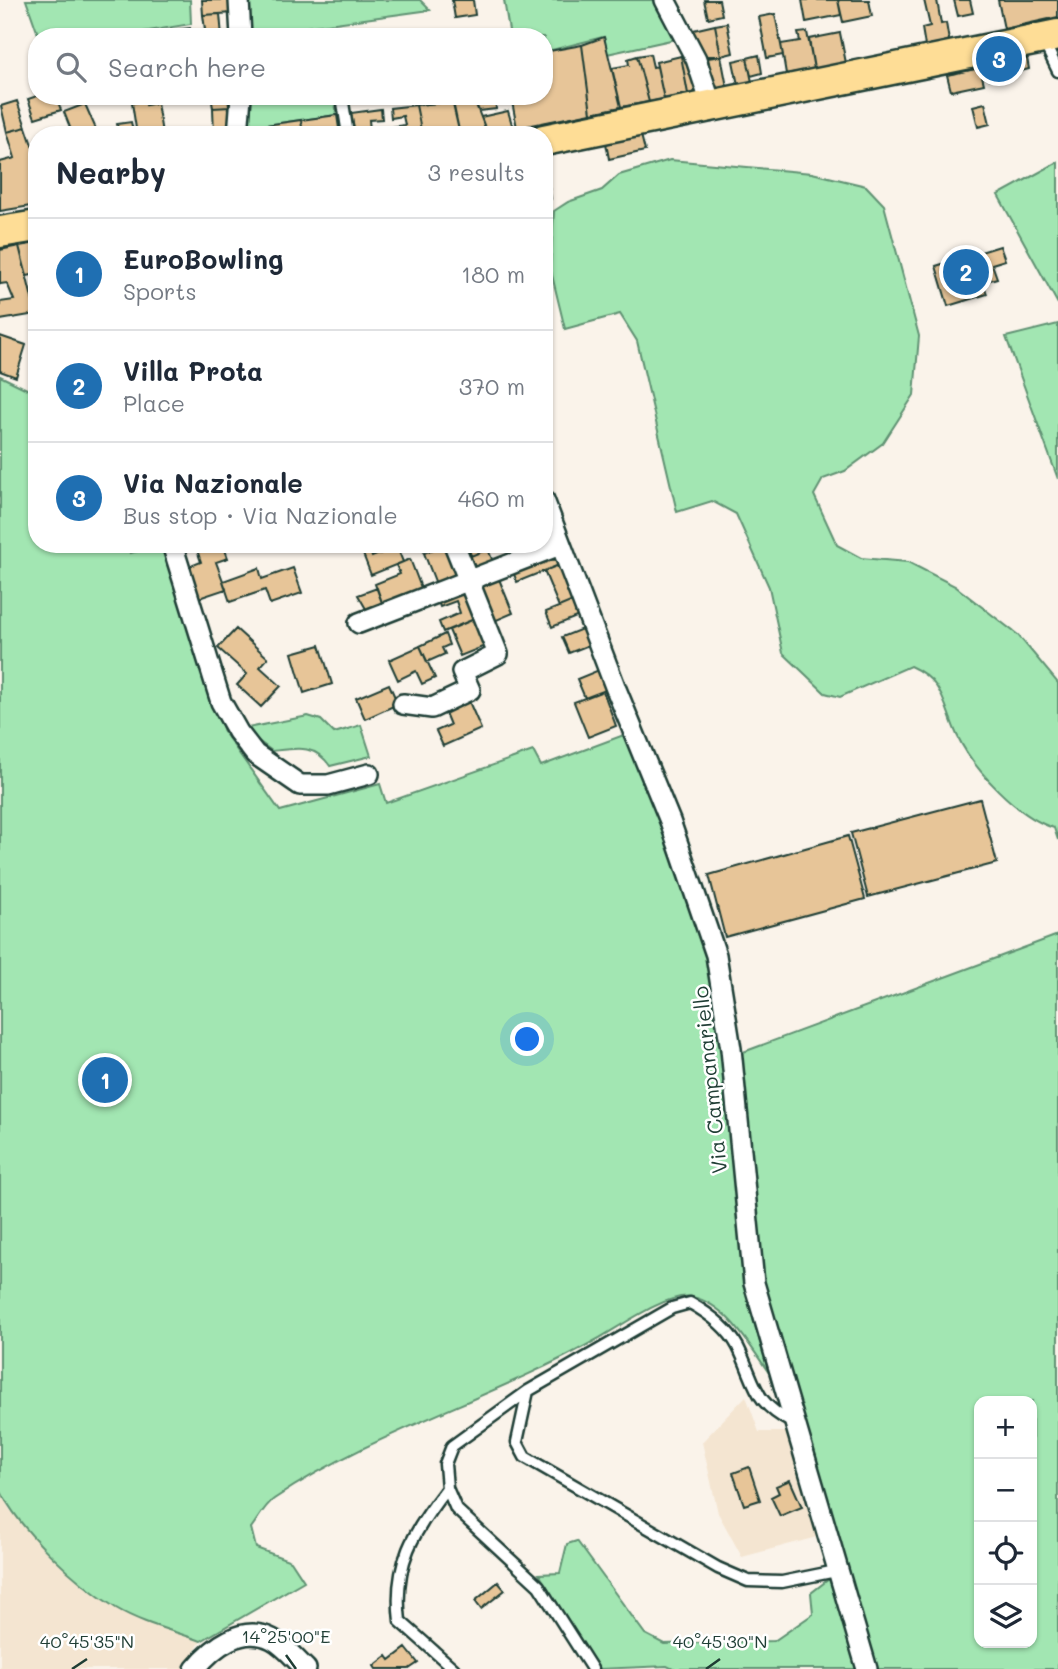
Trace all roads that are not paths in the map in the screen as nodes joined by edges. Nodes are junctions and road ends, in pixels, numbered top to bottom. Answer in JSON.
{"nodes":[{"id":1,"x":239,"y":0,"type":"edge"},
{"id":2,"x":665,"y":0,"type":"edge"},
{"id":3,"x":241,"y":28,"type":"edge"},
{"id":4,"x":1050,"y":37,"type":"edge"},
{"id":5,"x":1058,"y":71,"type":"edge"},
{"id":6,"x":240,"y":105,"type":"edge"},
{"id":7,"x":343,"y":105,"type":"edge"},
{"id":8,"x":712,"y":107,"type":"junction"},
{"id":9,"x":238,"y":126,"type":"edge"},
{"id":10,"x":347,"y":126,"type":"edge"},
{"id":11,"x":553,"y":138,"type":"edge"},
{"id":12,"x":28,"y":227,"type":"edge"},
{"id":13,"x":0,"y":232,"type":"edge"},
{"id":14,"x":553,"y":525,"type":"edge"},
{"id":15,"x":560,"y":545,"type":"junction"},
{"id":16,"x":553,"y":548,"type":"edge"},
{"id":17,"x":175,"y":553,"type":"edge"},
{"id":18,"x":457,"y":553,"type":"edge"},
{"id":19,"x":540,"y":553,"type":"edge"},
{"id":20,"x":468,"y":582,"type":"junction"},
{"id":21,"x":359,"y":623,"type":"dead end"},
{"id":22,"x":403,"y":704,"type":"dead end"},
{"id":23,"x":369,"y":774,"type":"dead end"},
{"id":24,"x":528,"y":1391,"type":"junction"},
{"id":25,"x":793,"y":1423,"type":"junction"},
{"id":26,"x":446,"y":1488,"type":"junction"},
{"id":27,"x":836,"y":1571,"type":"junction"},
{"id":28,"x":195,"y":1669,"type":"edge"},
{"id":29,"x":306,"y":1669,"type":"edge"},
{"id":30,"x":454,"y":1669,"type":"edge"},
{"id":31,"x":592,"y":1669,"type":"edge"},
{"id":32,"x":867,"y":1669,"type":"edge"}],
"edges":[{"from":1,"to":3,"type":"street"},
{"from":2,"to":8,"type":"street"},
{"from":4,"to":5,"type":"lane"},
{"from":4,"to":8,"type":"main road"},
{"from":6,"to":9,"type":"street"},
{"from":7,"to":10,"type":"lane"},
{"from":8,"to":11,"type":"main road"},
{"from":12,"to":13,"type":"main road"},
{"from":14,"to":15,"type":"street","name":"Via Campanariello"},
{"from":15,"to":16,"type":"street"},
{"from":15,"to":25,"type":"street","name":"Via Campanariello"},
{"from":17,"to":23,"type":"street"},
{"from":18,"to":20,"type":"street"},
{"from":19,"to":20,"type":"street"},
{"from":20,"to":21,"type":"street"},
{"from":20,"to":22,"type":"street"},
{"from":24,"to":25,"type":"lane"},
{"from":24,"to":26,"type":"lane"},
{"from":24,"to":27,"type":"lane"},
{"from":25,"to":27,"type":"street","name":"Via Campanariello"},
{"from":26,"to":30,"type":"lane"},
{"from":26,"to":31,"type":"lane"},
{"from":27,"to":32,"type":"street","name":"Via Campanariello"},
{"from":28,"to":29,"type":"street"}]}
